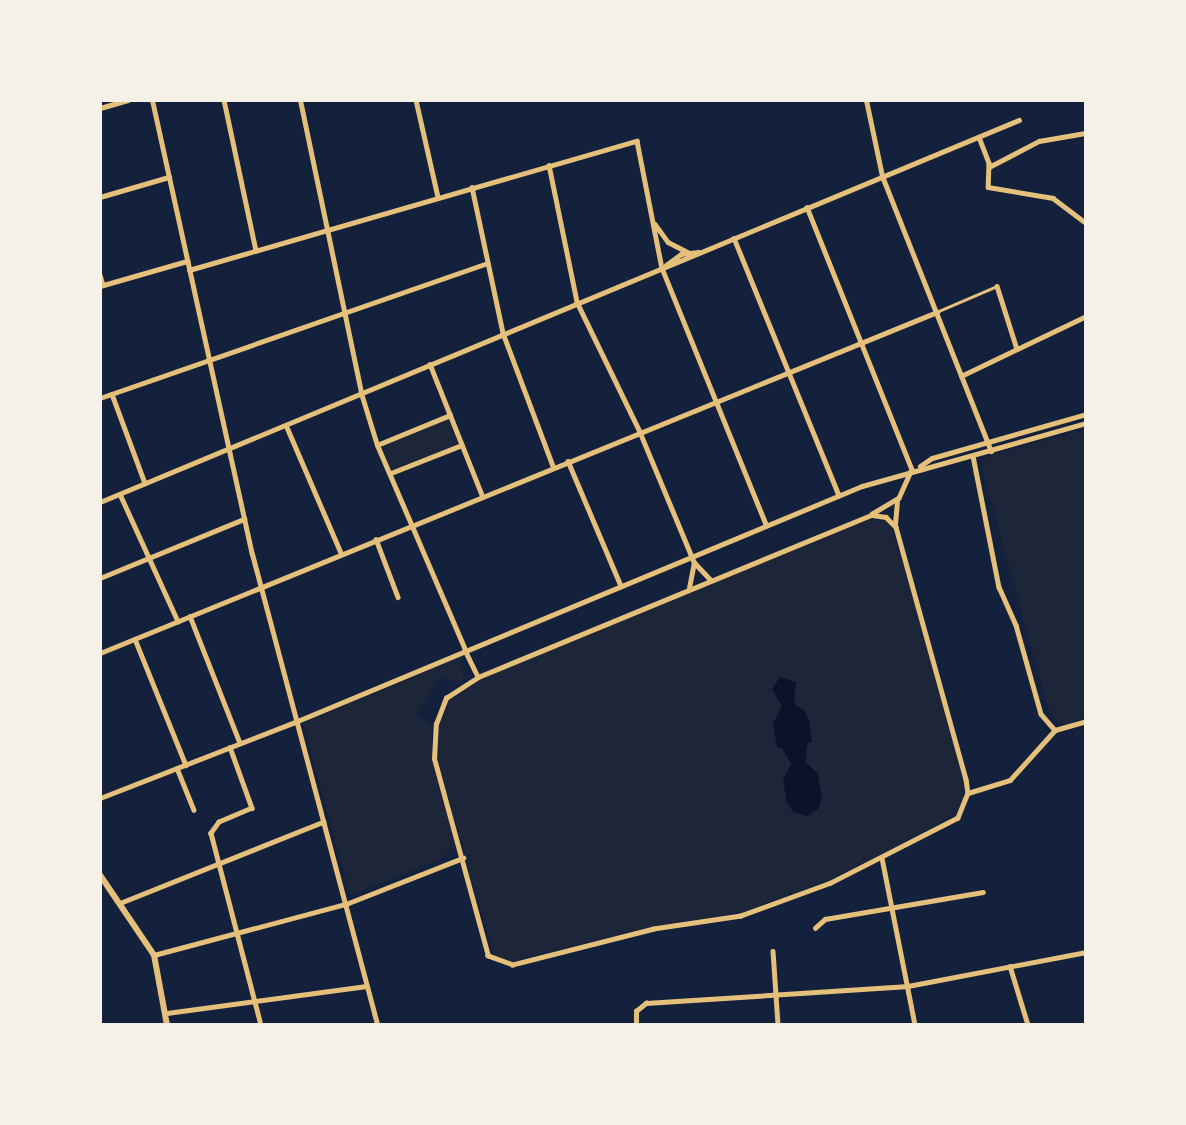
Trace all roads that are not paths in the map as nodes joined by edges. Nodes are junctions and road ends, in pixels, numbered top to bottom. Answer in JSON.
{"nodes":[{"id":1,"x":128,"y":100,"type":"edge"},
{"id":2,"x":152,"y":100,"type":"edge"},
{"id":3,"x":224,"y":100,"type":"edge"},
{"id":4,"x":300,"y":100,"type":"edge"},
{"id":5,"x":416,"y":100,"type":"edge"},
{"id":6,"x":866,"y":100,"type":"edge"},
{"id":7,"x":100,"y":108,"type":"edge"},
{"id":8,"x":1019,"y":120,"type":"dead end"},
{"id":9,"x":1086,"y":133,"type":"edge"},
{"id":10,"x":979,"y":137,"type":"junction"},
{"id":11,"x":549,"y":166,"type":"junction"},
{"id":12,"x":989,"y":167,"type":"junction"},
{"id":13,"x":882,"y":176,"type":"junction"},
{"id":14,"x":170,"y":177,"type":"junction"},
{"id":15,"x":472,"y":187,"type":"junction"},
{"id":16,"x":100,"y":197,"type":"edge"},
{"id":17,"x":438,"y":197,"type":"junction"},
{"id":18,"x":807,"y":207,"type":"junction"},
{"id":19,"x":652,"y":220,"type":"junction"},
{"id":20,"x":1086,"y":223,"type":"edge"},
{"id":21,"x":328,"y":230,"type":"junction"},
{"id":22,"x":734,"y":239,"type":"junction"},
{"id":23,"x":256,"y":251,"type":"junction"},
{"id":24,"x":688,"y":252,"type":"junction"},
{"id":25,"x":702,"y":252,"type":"junction"},
{"id":26,"x":187,"y":261,"type":"junction"},
{"id":27,"x":487,"y":263,"type":"junction"},
{"id":28,"x":662,"y":268,"type":"junction"},
{"id":29,"x":189,"y":270,"type":"junction"},
{"id":30,"x":100,"y":275,"type":"edge"},
{"id":31,"x":101,"y":285,"type":"edge"},
{"id":32,"x":997,"y":286,"type":"joint"},
{"id":33,"x":578,"y":302,"type":"junction"},
{"id":34,"x":347,"y":311,"type":"junction"},
{"id":35,"x":937,"y":312,"type":"junction"},
{"id":36,"x":1086,"y":316,"type":"edge"},
{"id":37,"x":503,"y":333,"type":"junction"},
{"id":38,"x":863,"y":342,"type":"junction"},
{"id":39,"x":1017,"y":349,"type":"junction"},
{"id":40,"x":207,"y":361,"type":"junction"},
{"id":41,"x":430,"y":363,"type":"junction"},
{"id":42,"x":789,"y":372,"type":"junction"},
{"id":43,"x":961,"y":376,"type":"junction"},
{"id":44,"x":361,"y":393,"type":"junction"},
{"id":45,"x":112,"y":394,"type":"junction"},
{"id":46,"x":100,"y":398,"type":"edge"},
{"id":47,"x":716,"y":401,"type":"junction"},
{"id":48,"x":1086,"y":414,"type":"edge"},
{"id":49,"x":450,"y":415,"type":"junction"},
{"id":50,"x":1086,"y":423,"type":"edge"},
{"id":51,"x":286,"y":425,"type":"junction"},
{"id":52,"x":640,"y":432,"type":"junction"},
{"id":53,"x":988,"y":442,"type":"junction"},
{"id":54,"x":377,"y":444,"type":"junction"},
{"id":55,"x":462,"y":445,"type":"junction"},
{"id":56,"x":227,"y":449,"type":"junction"},
{"id":57,"x":991,"y":451,"type":"junction"},
{"id":58,"x":973,"y":456,"type":"junction"},
{"id":59,"x":568,"y":461,"type":"junction"},
{"id":60,"x":553,"y":466,"type":"junction"},
{"id":61,"x":915,"y":469,"type":"junction"},
{"id":62,"x":391,"y":473,"type":"junction"},
{"id":63,"x":145,"y":484,"type":"junction"},
{"id":64,"x":120,"y":494,"type":"junction"},
{"id":65,"x":482,"y":495,"type":"junction"},
{"id":66,"x":839,"y":495,"type":"junction"},
{"id":67,"x":899,"y":498,"type":"junction"},
{"id":68,"x":100,"y":502,"type":"edge"},
{"id":69,"x":872,"y":514,"type":"junction"},
{"id":70,"x":244,"y":519,"type":"junction"},
{"id":71,"x":413,"y":524,"type":"junction"},
{"id":72,"x":766,"y":524,"type":"junction"},
{"id":73,"x":896,"y":527,"type":"junction"},
{"id":74,"x":376,"y":538,"type":"junction"},
{"id":75,"x":341,"y":554,"type":"junction"},
{"id":76,"x":150,"y":558,"type":"junction"},
{"id":77,"x":692,"y":559,"type":"junction"},
{"id":78,"x":100,"y":578,"type":"edge"},
{"id":79,"x":711,"y":580,"type":"junction"},
{"id":80,"x":621,"y":586,"type":"junction"},
{"id":81,"x":260,"y":587,"type":"junction"},
{"id":82,"x":689,"y":588,"type":"junction"},
{"id":83,"x":398,"y":597,"type":"dead end"},
{"id":84,"x":190,"y":616,"type":"junction"},
{"id":85,"x":178,"y":621,"type":"junction"},
{"id":86,"x":135,"y":639,"type":"junction"},
{"id":87,"x":465,"y":649,"type":"junction"},
{"id":88,"x":100,"y":653,"type":"edge"},
{"id":89,"x":478,"y":677,"type":"junction"},
{"id":90,"x":1086,"y":721,"type":"edge"},
{"id":91,"x":295,"y":722,"type":"junction"},
{"id":92,"x":1055,"y":730,"type":"junction"},
{"id":93,"x":240,"y":743,"type":"junction"},
{"id":94,"x":230,"y":747,"type":"junction"},
{"id":95,"x":186,"y":765,"type":"junction"},
{"id":96,"x":177,"y":768,"type":"junction"},
{"id":97,"x":968,"y":793,"type":"junction"},
{"id":98,"x":100,"y":798,"type":"edge"},
{"id":99,"x":194,"y":810,"type":"dead end"},
{"id":100,"x":323,"y":822,"type":"junction"},
{"id":101,"x":463,"y":858,"type":"junction"},
{"id":102,"x":882,"y":858,"type":"junction"},
{"id":103,"x":219,"y":862,"type":"junction"},
{"id":104,"x":100,"y":874,"type":"edge"},
{"id":105,"x":983,"y":892,"type":"dead end"},
{"id":106,"x":120,"y":903,"type":"junction"},
{"id":107,"x":346,"y":904,"type":"junction"},
{"id":108,"x":894,"y":909,"type":"junction"},
{"id":109,"x":815,"y":928,"type":"dead end"},
{"id":110,"x":238,"y":933,"type":"junction"},
{"id":111,"x":773,"y":951,"type":"dead end"},
{"id":112,"x":1086,"y":952,"type":"edge"},
{"id":113,"x":154,"y":955,"type":"junction"},
{"id":114,"x":1010,"y":966,"type":"junction"},
{"id":115,"x":366,"y":986,"type":"junction"},
{"id":116,"x":908,"y":986,"type":"junction"},
{"id":117,"x":777,"y":996,"type":"junction"},
{"id":118,"x":255,"y":1001,"type":"junction"},
{"id":119,"x":167,"y":1013,"type":"junction"},
{"id":120,"x":167,"y":1025,"type":"edge"},
{"id":121,"x":261,"y":1025,"type":"edge"},
{"id":122,"x":377,"y":1025,"type":"edge"},
{"id":123,"x":636,"y":1025,"type":"edge"},
{"id":124,"x":778,"y":1025,"type":"edge"},
{"id":125,"x":915,"y":1025,"type":"edge"},
{"id":126,"x":1028,"y":1025,"type":"edge"}],
"edges":[{"from":1,"to":7,"type":"street"},
{"from":2,"to":14,"type":"street"},
{"from":3,"to":23,"type":"street"},
{"from":4,"to":21,"type":"street"},
{"from":5,"to":17,"type":"street"},
{"from":6,"to":13,"type":"street"},
{"from":8,"to":10,"type":"street"},
{"from":9,"to":12,"type":"street"},
{"from":10,"to":12,"type":"street"},
{"from":10,"to":13,"type":"street"},
{"from":11,"to":15,"type":"street"},
{"from":11,"to":19,"type":"street"},
{"from":11,"to":33,"type":"street"},
{"from":12,"to":20,"type":"street"},
{"from":13,"to":18,"type":"street"},
{"from":13,"to":35,"type":"street"},
{"from":14,"to":16,"type":"street"},
{"from":14,"to":26,"type":"street"},
{"from":15,"to":17,"type":"street"},
{"from":15,"to":27,"type":"street"},
{"from":17,"to":21,"type":"street"},
{"from":18,"to":22,"type":"street"},
{"from":18,"to":38,"type":"street"},
{"from":19,"to":24,"type":"street"},
{"from":19,"to":28,"type":"street"},
{"from":21,"to":23,"type":"street"},
{"from":21,"to":34,"type":"street"},
{"from":22,"to":25,"type":"street"},
{"from":22,"to":42,"type":"street"},
{"from":23,"to":29,"type":"street"},
{"from":24,"to":25,"type":"street"},
{"from":24,"to":28,"type":"street"},
{"from":25,"to":28,"type":"street"},
{"from":26,"to":29,"type":"street"},
{"from":26,"to":31,"type":"street"},
{"from":27,"to":34,"type":"street"},
{"from":27,"to":37,"type":"street"},
{"from":28,"to":33,"type":"street"},
{"from":28,"to":47,"type":"street"},
{"from":29,"to":40,"type":"street"},
{"from":30,"to":31,"type":"street"},
{"from":32,"to":35,"type":"street"},
{"from":32,"to":39,"type":"street"},
{"from":33,"to":37,"type":"street"},
{"from":33,"to":52,"type":"street"},
{"from":34,"to":40,"type":"street"},
{"from":34,"to":44,"type":"street"},
{"from":35,"to":38,"type":"street"},
{"from":35,"to":43,"type":"street"},
{"from":36,"to":39,"type":"street"},
{"from":37,"to":41,"type":"street"},
{"from":37,"to":60,"type":"street"},
{"from":38,"to":42,"type":"street"},
{"from":38,"to":61,"type":"street"},
{"from":39,"to":43,"type":"street"},
{"from":40,"to":45,"type":"street"},
{"from":40,"to":56,"type":"street"},
{"from":41,"to":44,"type":"street"},
{"from":41,"to":49,"type":"street"},
{"from":42,"to":47,"type":"street"},
{"from":42,"to":66,"type":"street"},
{"from":43,"to":53,"type":"street"},
{"from":44,"to":51,"type":"street"},
{"from":44,"to":54,"type":"street"},
{"from":45,"to":46,"type":"street"},
{"from":45,"to":63,"type":"street"},
{"from":47,"to":52,"type":"street"},
{"from":47,"to":72,"type":"street"},
{"from":48,"to":53,"type":"street"},
{"from":49,"to":54,"type":"street"},
{"from":49,"to":55,"type":"street"},
{"from":50,"to":57,"type":"street"},
{"from":51,"to":56,"type":"street"},
{"from":51,"to":75,"type":"street"},
{"from":52,"to":59,"type":"street"},
{"from":52,"to":77,"type":"street"},
{"from":53,"to":57,"type":"street"},
{"from":53,"to":61,"type":"street"},
{"from":54,"to":62,"type":"street"},
{"from":55,"to":62,"type":"street"},
{"from":55,"to":65,"type":"street"},
{"from":56,"to":63,"type":"street"},
{"from":56,"to":70,"type":"street"},
{"from":57,"to":58,"type":"street"},
{"from":58,"to":61,"type":"street"},
{"from":58,"to":92,"type":"street"},
{"from":59,"to":60,"type":"street"},
{"from":59,"to":80,"type":"street"},
{"from":60,"to":65,"type":"street"},
{"from":61,"to":66,"type":"street"},
{"from":61,"to":67,"type":"street"},
{"from":62,"to":71,"type":"street"},
{"from":63,"to":64,"type":"street"},
{"from":64,"to":68,"type":"street"},
{"from":64,"to":76,"type":"street"},
{"from":65,"to":71,"type":"street"},
{"from":66,"to":72,"type":"street"},
{"from":67,"to":69,"type":"street"},
{"from":67,"to":73,"type":"street"},
{"from":69,"to":73,"type":"street"},
{"from":69,"to":79,"type":"street"},
{"from":70,"to":76,"type":"street"},
{"from":70,"to":81,"type":"street"},
{"from":71,"to":74,"type":"street"},
{"from":71,"to":87,"type":"street"},
{"from":72,"to":77,"type":"street"},
{"from":73,"to":97,"type":"street"},
{"from":74,"to":75,"type":"street"},
{"from":74,"to":83,"type":"street"},
{"from":75,"to":81,"type":"street"},
{"from":76,"to":78,"type":"street"},
{"from":76,"to":85,"type":"street"},
{"from":77,"to":79,"type":"street"},
{"from":77,"to":80,"type":"street"},
{"from":77,"to":82,"type":"street"},
{"from":79,"to":82,"type":"street"},
{"from":80,"to":87,"type":"street"},
{"from":81,"to":84,"type":"street"},
{"from":81,"to":91,"type":"street"},
{"from":82,"to":89,"type":"street"},
{"from":84,"to":85,"type":"street"},
{"from":84,"to":93,"type":"street"},
{"from":85,"to":86,"type":"street"},
{"from":86,"to":88,"type":"street"},
{"from":86,"to":95,"type":"street"},
{"from":87,"to":89,"type":"street"},
{"from":87,"to":91,"type":"street"},
{"from":89,"to":101,"type":"street"},
{"from":90,"to":92,"type":"street"},
{"from":91,"to":93,"type":"street"},
{"from":91,"to":100,"type":"street"},
{"from":92,"to":97,"type":"street"},
{"from":93,"to":94,"type":"street"},
{"from":94,"to":95,"type":"street"},
{"from":94,"to":103,"type":"street"},
{"from":95,"to":96,"type":"street"},
{"from":96,"to":98,"type":"street"},
{"from":96,"to":99,"type":"street"},
{"from":97,"to":102,"type":"street"},
{"from":100,"to":103,"type":"street"},
{"from":100,"to":107,"type":"street"},
{"from":101,"to":102,"type":"street"},
{"from":101,"to":107,"type":"street"},
{"from":102,"to":108,"type":"street"},
{"from":103,"to":106,"type":"street"},
{"from":103,"to":110,"type":"street"},
{"from":104,"to":106,"type":"main road"},
{"from":105,"to":108,"type":"street"},
{"from":106,"to":113,"type":"main road"},
{"from":107,"to":110,"type":"street"},
{"from":107,"to":115,"type":"street"},
{"from":108,"to":109,"type":"street"},
{"from":108,"to":116,"type":"street"},
{"from":110,"to":113,"type":"street"},
{"from":110,"to":118,"type":"street"},
{"from":111,"to":117,"type":"street"},
{"from":112,"to":114,"type":"street"},
{"from":113,"to":119,"type":"main road"},
{"from":114,"to":116,"type":"street"},
{"from":114,"to":126,"type":"street"},
{"from":115,"to":118,"type":"street"},
{"from":115,"to":122,"type":"street"},
{"from":116,"to":117,"type":"street"},
{"from":116,"to":125,"type":"street"},
{"from":117,"to":123,"type":"street"},
{"from":117,"to":124,"type":"street"},
{"from":118,"to":119,"type":"street"},
{"from":118,"to":121,"type":"street"},
{"from":119,"to":120,"type":"main road"}]}
